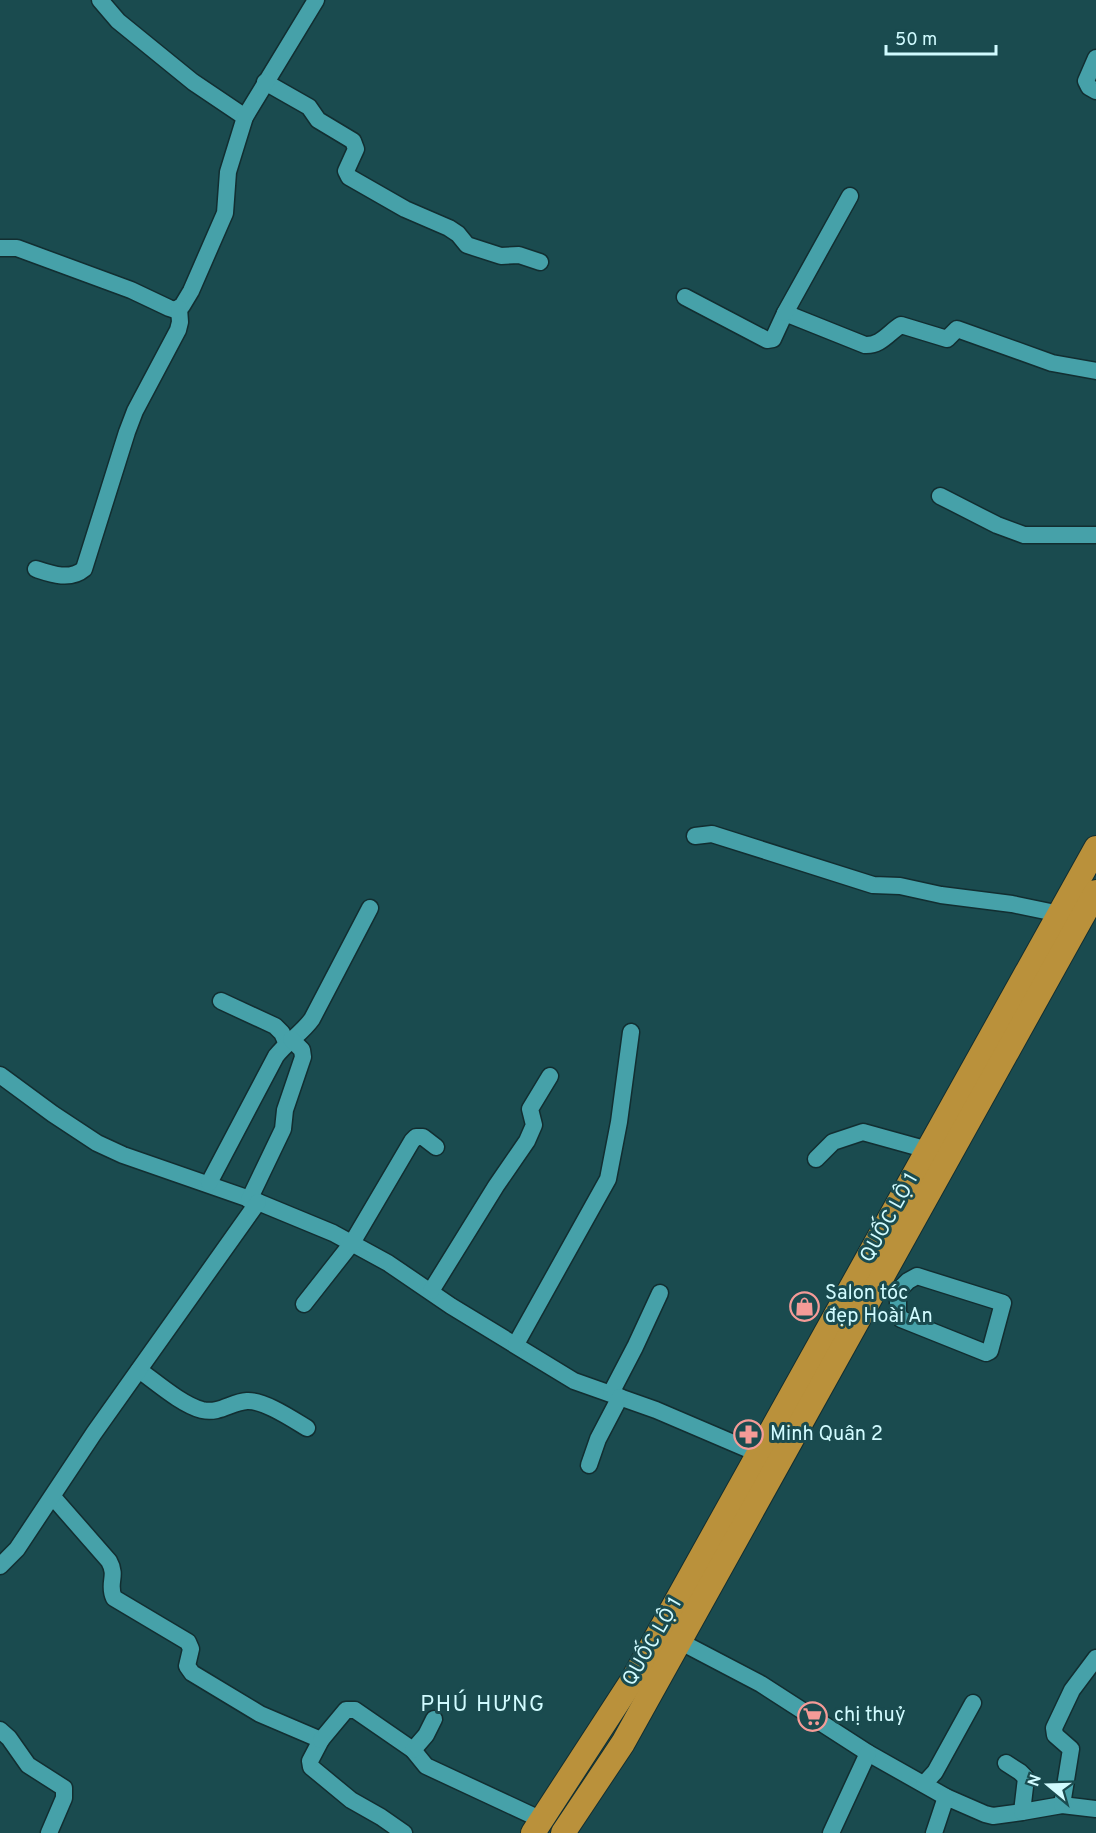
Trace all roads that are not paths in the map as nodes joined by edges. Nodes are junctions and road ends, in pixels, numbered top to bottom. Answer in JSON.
{"nodes":[{"id":1,"x":100,"y":0,"type":"edge"},
{"id":2,"x":316,"y":0,"type":"edge"},
{"id":3,"x":1096,"y":58,"type":"edge"},
{"id":4,"x":265,"y":82,"type":"junction"},
{"id":5,"x":1096,"y":91,"type":"edge"},
{"id":6,"x":245,"y":117,"type":"junction"},
{"id":7,"x":850,"y":196,"type":"dead end"},
{"id":8,"x":0,"y":248,"type":"edge"},
{"id":9,"x":540,"y":262,"type":"dead end"},
{"id":10,"x":686,"y":297,"type":"dead end"},
{"id":11,"x":179,"y":308,"type":"junction"},
{"id":12,"x":785,"y":313,"type":"junction"},
{"id":13,"x":1096,"y":371,"type":"edge"},
{"id":14,"x":940,"y":496,"type":"dead end"},
{"id":15,"x":1096,"y":535,"type":"edge"},
{"id":16,"x":36,"y":569,"type":"dead end"},
{"id":17,"x":695,"y":836,"type":"dead end"},
{"id":18,"x":1096,"y":848,"type":"edge"},
{"id":19,"x":1093,"y":902,"type":"edge"},
{"id":20,"x":370,"y":908,"type":"dead end"},
{"id":21,"x":1060,"y":914,"type":"junction"},
{"id":22,"x":221,"y":1001,"type":"dead end"},
{"id":23,"x":631,"y":1032,"type":"dead end"},
{"id":24,"x":289,"y":1041,"type":"junction"},
{"id":25,"x":0,"y":1075,"type":"edge"},
{"id":26,"x":550,"y":1076,"type":"dead end"},
{"id":27,"x":436,"y":1147,"type":"dead end"},
{"id":28,"x":928,"y":1150,"type":"junction"},
{"id":29,"x":816,"y":1159,"type":"dead end"},
{"id":30,"x":209,"y":1184,"type":"junction"},
{"id":31,"x":254,"y":1201,"type":"junction"},
{"id":32,"x":352,"y":1243,"type":"junction"},
{"id":33,"x":888,"y":1287,"type":"junction"},
{"id":34,"x":431,"y":1291,"type":"junction"},
{"id":35,"x":660,"y":1293,"type":"dead end"},
{"id":36,"x":304,"y":1304,"type":"dead end"},
{"id":37,"x":516,"y":1344,"type":"junction"},
{"id":38,"x":139,"y":1370,"type":"junction"},
{"id":39,"x":616,"y":1395,"type":"junction"},
{"id":40,"x":307,"y":1428,"type":"dead end"},
{"id":41,"x":759,"y":1454,"type":"junction"},
{"id":42,"x":589,"y":1465,"type":"dead end"},
{"id":43,"x":53,"y":1497,"type":"junction"},
{"id":44,"x":0,"y":1566,"type":"edge"},
{"id":45,"x":679,"y":1641,"type":"junction"},
{"id":46,"x":1096,"y":1658,"type":"edge"},
{"id":47,"x":973,"y":1703,"type":"dead end"},
{"id":48,"x":434,"y":1719,"type":"dead end"},
{"id":49,"x":0,"y":1730,"type":"edge"},
{"id":50,"x":321,"y":1740,"type":"junction"},
{"id":51,"x":413,"y":1750,"type":"junction"},
{"id":52,"x":868,"y":1753,"type":"junction"},
{"id":53,"x":1006,"y":1763,"type":"dead end"},
{"id":54,"x":924,"y":1784,"type":"junction"},
{"id":55,"x":946,"y":1797,"type":"junction"},
{"id":56,"x":1062,"y":1804,"type":"junction"},
{"id":57,"x":1096,"y":1809,"type":"edge"},
{"id":58,"x":1022,"y":1812,"type":"junction"},
{"id":59,"x":537,"y":1826,"type":"edge"},
{"id":60,"x":49,"y":1833,"type":"edge"},
{"id":61,"x":404,"y":1833,"type":"edge"},
{"id":62,"x":563,"y":1833,"type":"edge"},
{"id":63,"x":831,"y":1833,"type":"edge"},
{"id":64,"x":934,"y":1833,"type":"edge"}],
"edges":[{"from":1,"to":6,"type":"street"},
{"from":2,"to":4,"type":"street"},
{"from":3,"to":5,"type":"street"},
{"from":4,"to":6,"type":"street"},
{"from":4,"to":9,"type":"street"},
{"from":6,"to":11,"type":"street"},
{"from":7,"to":12,"type":"street"},
{"from":8,"to":11,"type":"street"},
{"from":10,"to":12,"type":"street"},
{"from":11,"to":16,"type":"street"},
{"from":12,"to":13,"type":"street"},
{"from":14,"to":15,"type":"street"},
{"from":17,"to":21,"type":"street"},
{"from":18,"to":21,"type":"highway","name":"QUỐC LỘ 1"},
{"from":19,"to":33,"type":"highway","name":"QUỐC LỘ 1"},
{"from":20,"to":24,"type":"street"},
{"from":21,"to":28,"type":"highway","name":"QUỐC LỘ 1"},
{"from":22,"to":24,"type":"street"},
{"from":23,"to":37,"type":"street"},
{"from":24,"to":30,"type":"street"},
{"from":24,"to":31,"type":"street"},
{"from":25,"to":30,"type":"street"},
{"from":26,"to":34,"type":"street"},
{"from":27,"to":32,"type":"street"},
{"from":28,"to":29,"type":"street"},
{"from":28,"to":41,"type":"highway","name":"QUỐC LỘ 1"},
{"from":30,"to":31,"type":"street"},
{"from":31,"to":32,"type":"street"},
{"from":31,"to":38,"type":"street"},
{"from":32,"to":34,"type":"street"},
{"from":32,"to":36,"type":"street"},
{"from":33,"to":33,"type":"street"},
{"from":33,"to":45,"type":"highway","name":"QUỐC LỘ 1"},
{"from":34,"to":37,"type":"street"},
{"from":35,"to":39,"type":"street"},
{"from":37,"to":39,"type":"street"},
{"from":38,"to":40,"type":"street"},
{"from":38,"to":43,"type":"street"},
{"from":39,"to":41,"type":"street"},
{"from":39,"to":42,"type":"street"},
{"from":41,"to":59,"type":"highway","name":"QUỐC LỘ 1"},
{"from":43,"to":44,"type":"street"},
{"from":43,"to":50,"type":"street"},
{"from":45,"to":52,"type":"street"},
{"from":45,"to":62,"type":"highway","name":"QUỐC LỘ 1"},
{"from":46,"to":56,"type":"street"},
{"from":47,"to":54,"type":"street"},
{"from":48,"to":51,"type":"street"},
{"from":49,"to":60,"type":"street"},
{"from":50,"to":51,"type":"street"},
{"from":50,"to":61,"type":"street"},
{"from":51,"to":59,"type":"street"},
{"from":52,"to":54,"type":"street"},
{"from":52,"to":63,"type":"street"},
{"from":53,"to":58,"type":"street"},
{"from":54,"to":55,"type":"street"},
{"from":55,"to":58,"type":"street"},
{"from":55,"to":64,"type":"street"},
{"from":56,"to":57,"type":"street"},
{"from":56,"to":58,"type":"street"}]}
